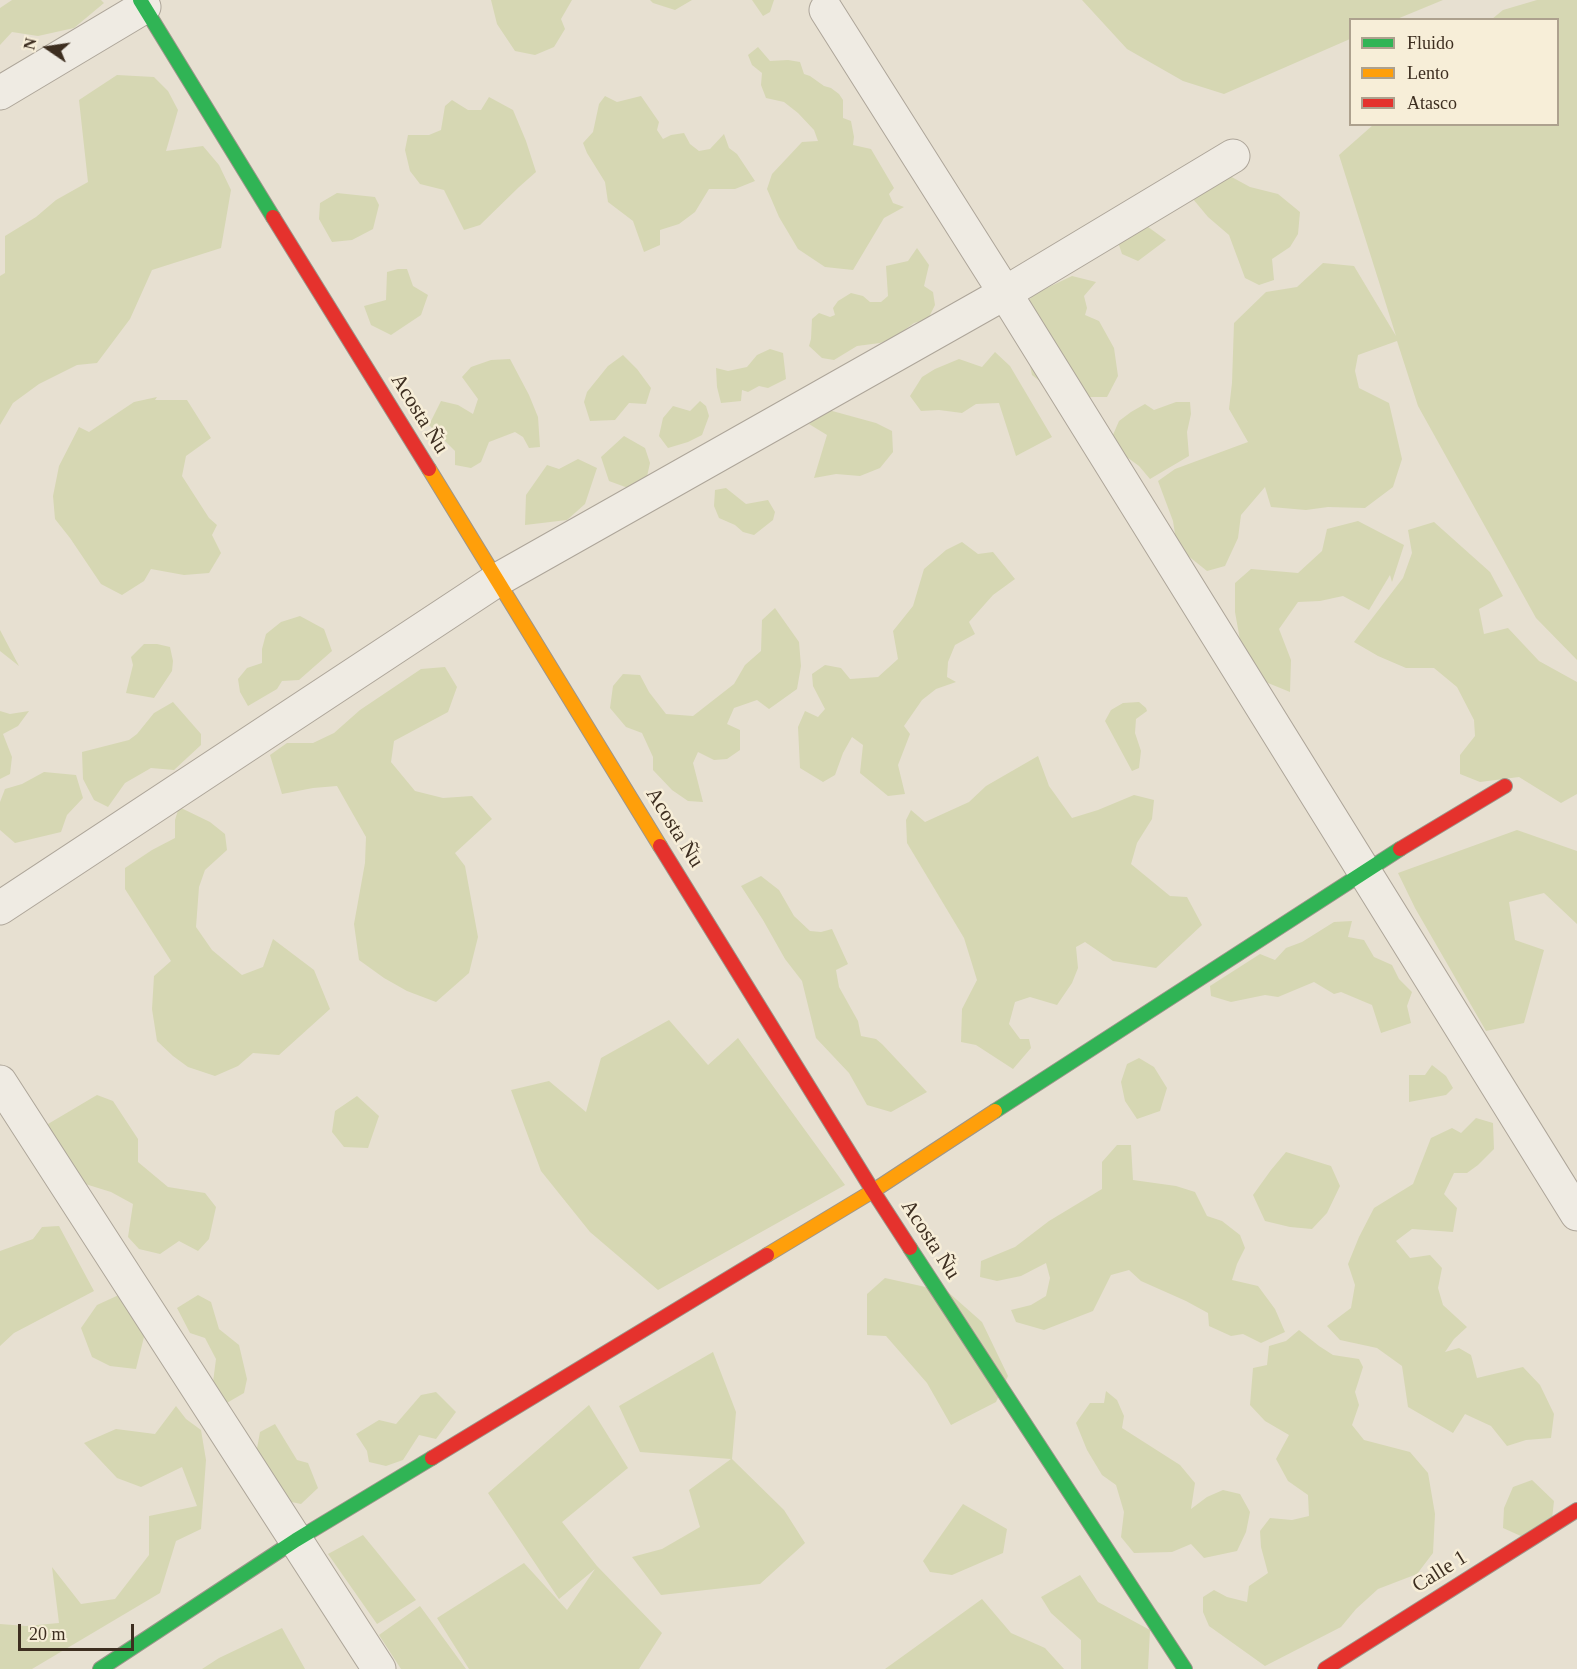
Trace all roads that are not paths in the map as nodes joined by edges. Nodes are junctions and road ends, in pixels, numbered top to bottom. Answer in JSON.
{"nodes":[{"id":1,"x":142,"y":4,"type":"edge"},
{"id":2,"x":826,"y":10,"type":"dead end"},
{"id":3,"x":0,"y":93,"type":"edge"},
{"id":4,"x":1233,"y":156,"type":"dead end"},
{"id":5,"x":1005,"y":293,"type":"junction"},
{"id":6,"x":497,"y":580,"type":"junction"},
{"id":7,"x":1505,"y":786,"type":"dead end"},
{"id":8,"x":1364,"y":871,"type":"junction"},
{"id":9,"x":0,"y":908,"type":"edge"},
{"id":10,"x":0,"y":1082,"type":"edge"},
{"id":11,"x":873,"y":1191,"type":"junction"},
{"id":12,"x":1577,"y":1214,"type":"edge"},
{"id":13,"x":1577,"y":1510,"type":"edge"},
{"id":14,"x":296,"y":1540,"type":"junction"},
{"id":15,"x":100,"y":1669,"type":"edge"},
{"id":16,"x":379,"y":1669,"type":"edge"},
{"id":17,"x":1185,"y":1669,"type":"edge"},
{"id":18,"x":1325,"y":1669,"type":"edge"}],
"edges":[{"from":1,"to":3,"type":"street"},
{"from":1,"to":6,"type":"street","name":"Acosta Ñu"},
{"from":2,"to":5,"type":"street"},
{"from":4,"to":5,"type":"street"},
{"from":5,"to":6,"type":"street"},
{"from":5,"to":8,"type":"street"},
{"from":6,"to":9,"type":"street"},
{"from":6,"to":11,"type":"street","name":"Acosta Ñu"},
{"from":7,"to":8,"type":"street"},
{"from":8,"to":11,"type":"street"},
{"from":8,"to":12,"type":"street"},
{"from":10,"to":14,"type":"street"},
{"from":11,"to":14,"type":"street"},
{"from":11,"to":17,"type":"street","name":"Acosta Ñu"},
{"from":13,"to":18,"type":"street","name":"Calle 1"},
{"from":14,"to":15,"type":"street"},
{"from":14,"to":16,"type":"street"}]}
